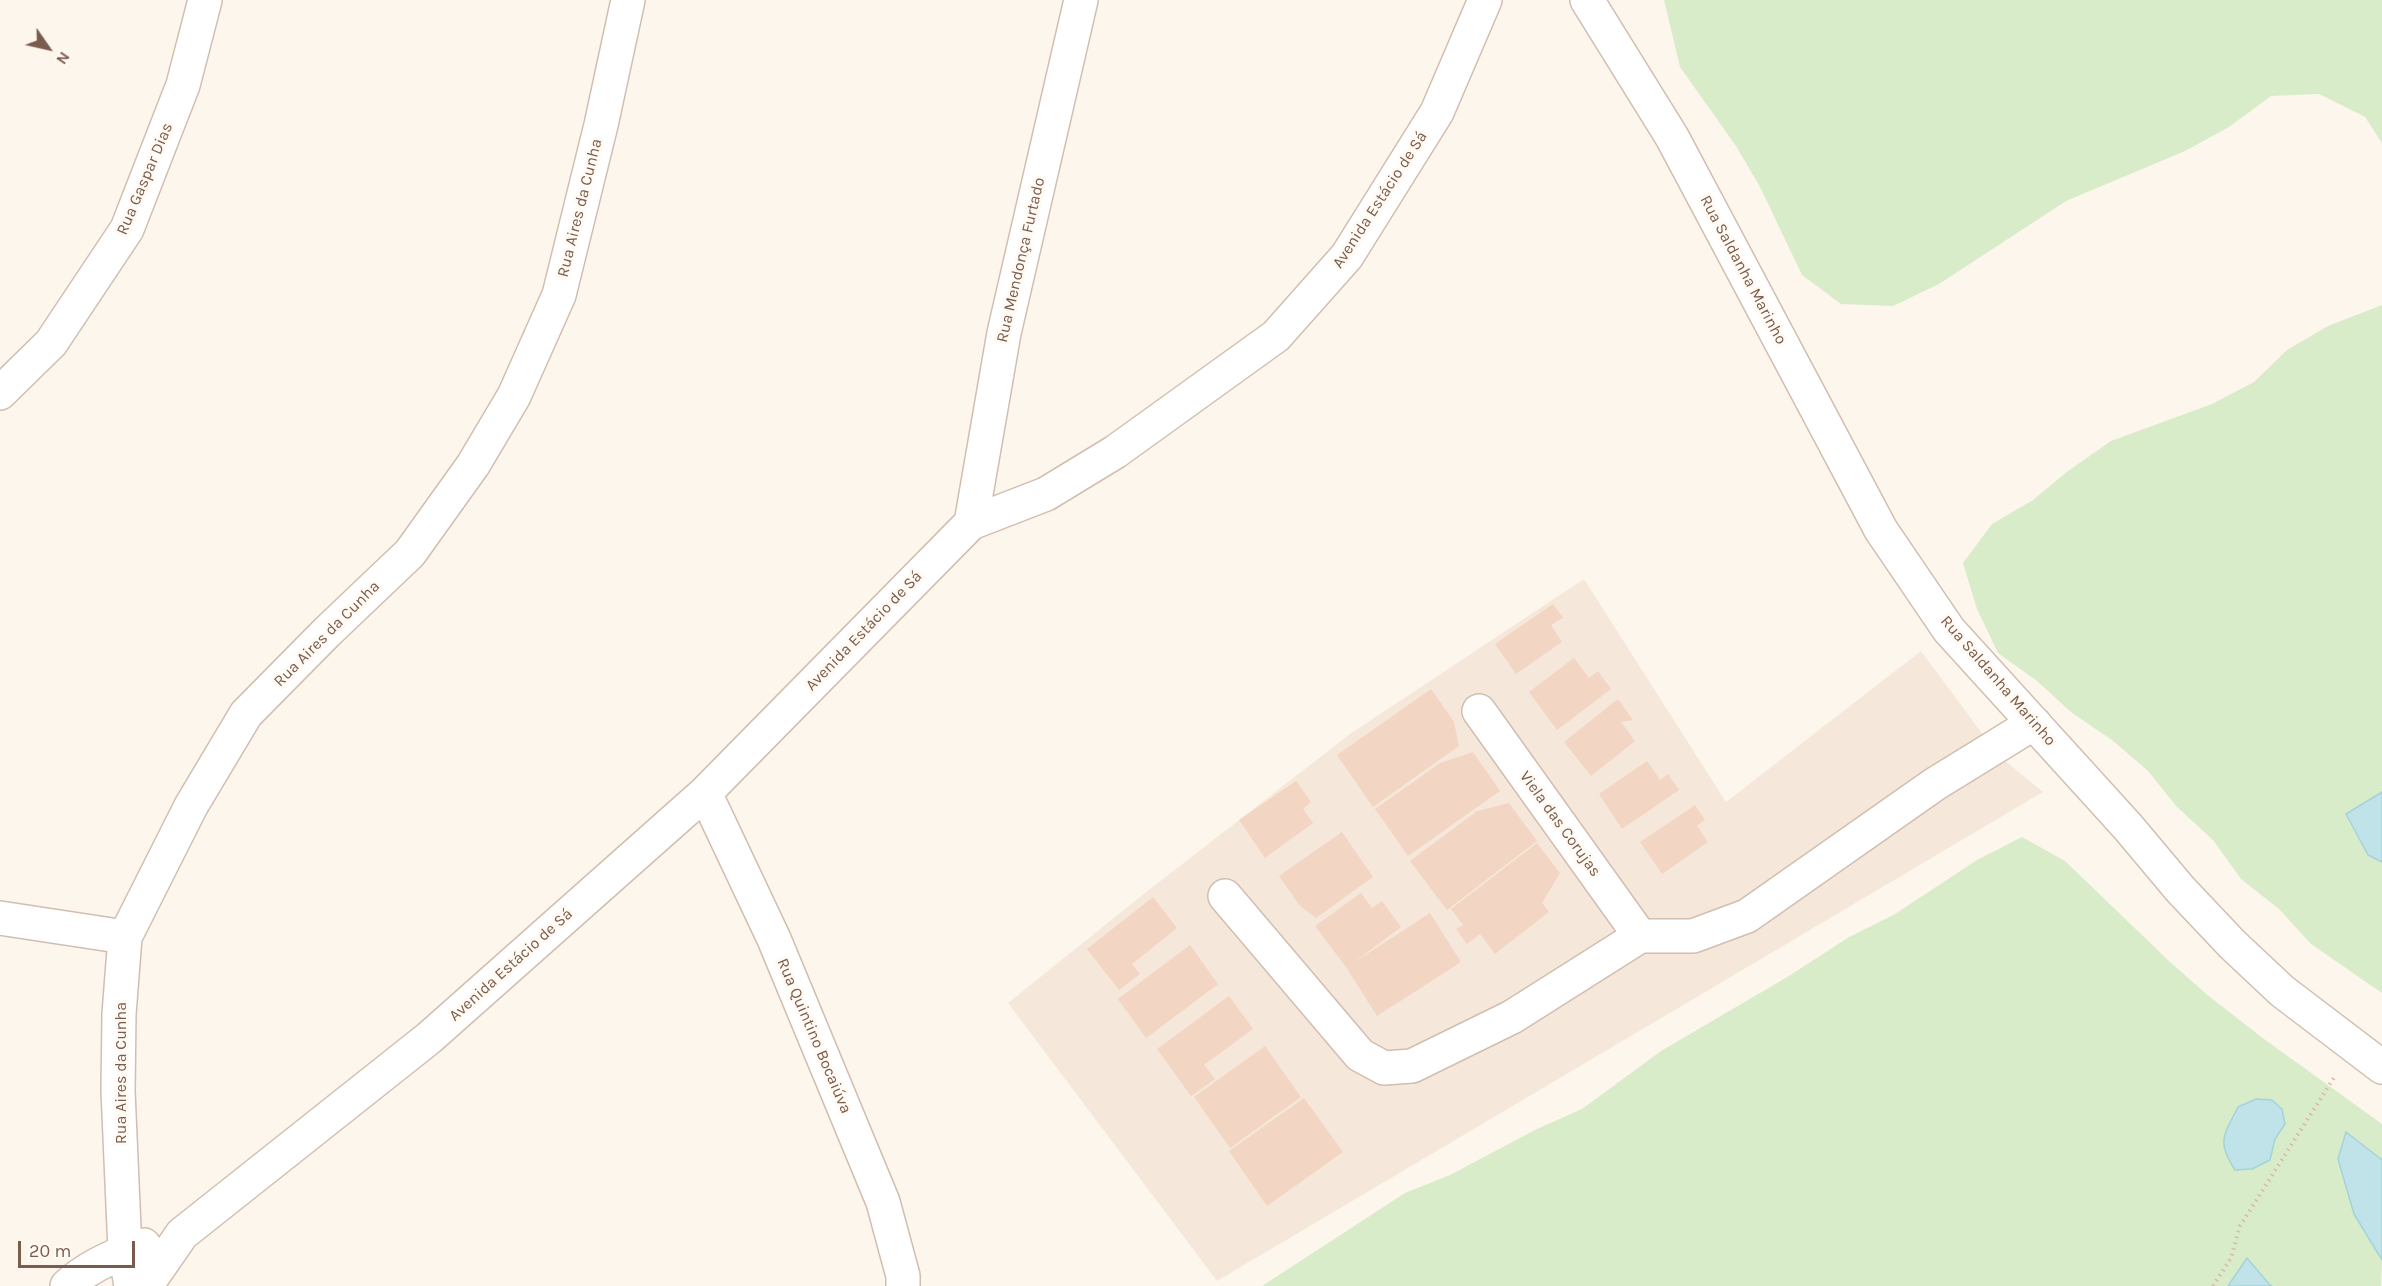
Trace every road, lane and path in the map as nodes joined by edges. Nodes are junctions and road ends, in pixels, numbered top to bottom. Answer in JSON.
{"nodes":[{"id":1,"x":205,"y":0,"type":"edge"},
{"id":2,"x":628,"y":0,"type":"edge"},
{"id":3,"x":1081,"y":0,"type":"edge"},
{"id":4,"x":1485,"y":0,"type":"edge"},
{"id":5,"x":1587,"y":0,"type":"edge"},
{"id":6,"x":0,"y":393,"type":"edge"},
{"id":7,"x":970,"y":523,"type":"junction"},
{"id":8,"x":1479,"y":711,"type":"dead end"},
{"id":9,"x":2034,"y":723,"type":"junction"},
{"id":10,"x":705,"y":793,"type":"junction"},
{"id":11,"x":1225,"y":896,"type":"dead end"},
{"id":12,"x":0,"y":918,"type":"edge"},
{"id":13,"x":1640,"y":936,"type":"junction"},
{"id":14,"x":125,"y":937,"type":"junction"},
{"id":15,"x":2382,"y":1066,"type":"edge"},
{"id":16,"x":2335,"y":1076,"type":"dead end"},
{"id":17,"x":182,"y":1234,"type":"junction"},
{"id":18,"x":124,"y":1251,"type":"junction"},
{"id":19,"x":68,"y":1286,"type":"edge"},
{"id":20,"x":131,"y":1286,"type":"edge"},
{"id":21,"x":146,"y":1286,"type":"edge"},
{"id":22,"x":903,"y":1286,"type":"edge"},
{"id":23,"x":2213,"y":1286,"type":"edge"}],
"edges":[{"from":1,"to":6,"type":"street","name":"Rua Gaspar Dias"},
{"from":2,"to":14,"type":"street","name":"Rua Aires da Cunha"},
{"from":3,"to":7,"type":"street","name":"Rua Mendonça Furtado"},
{"from":4,"to":7,"type":"street","name":"Avenida Estácio de Sá"},
{"from":5,"to":9,"type":"street","name":"Rua Saldanha Marinho"},
{"from":7,"to":10,"type":"street","name":"Avenida Estácio de Sá"},
{"from":8,"to":13,"type":"street","name":"Viela das Corujas"},
{"from":9,"to":13,"type":"street"},
{"from":9,"to":15,"type":"street","name":"Rua Saldanha Marinho"},
{"from":10,"to":17,"type":"street","name":"Avenida Estácio de Sá"},
{"from":10,"to":22,"type":"street","name":"Rua Quintino Bocaiúva"},
{"from":11,"to":13,"type":"street"},
{"from":12,"to":14,"type":"street"},
{"from":14,"to":18,"type":"street","name":"Rua Aires da Cunha"},
{"from":16,"to":23,"type":"path"},
{"from":17,"to":18,"type":"street","name":"Avenida Estácio de Sá"},
{"from":17,"to":21,"type":"street","name":"Avenida Estácio de Sá"},
{"from":18,"to":19,"type":"street","name":"Avenida Estácio de Sá"},
{"from":18,"to":20,"type":"street","name":"Rua Aires da Cunha"}]}
